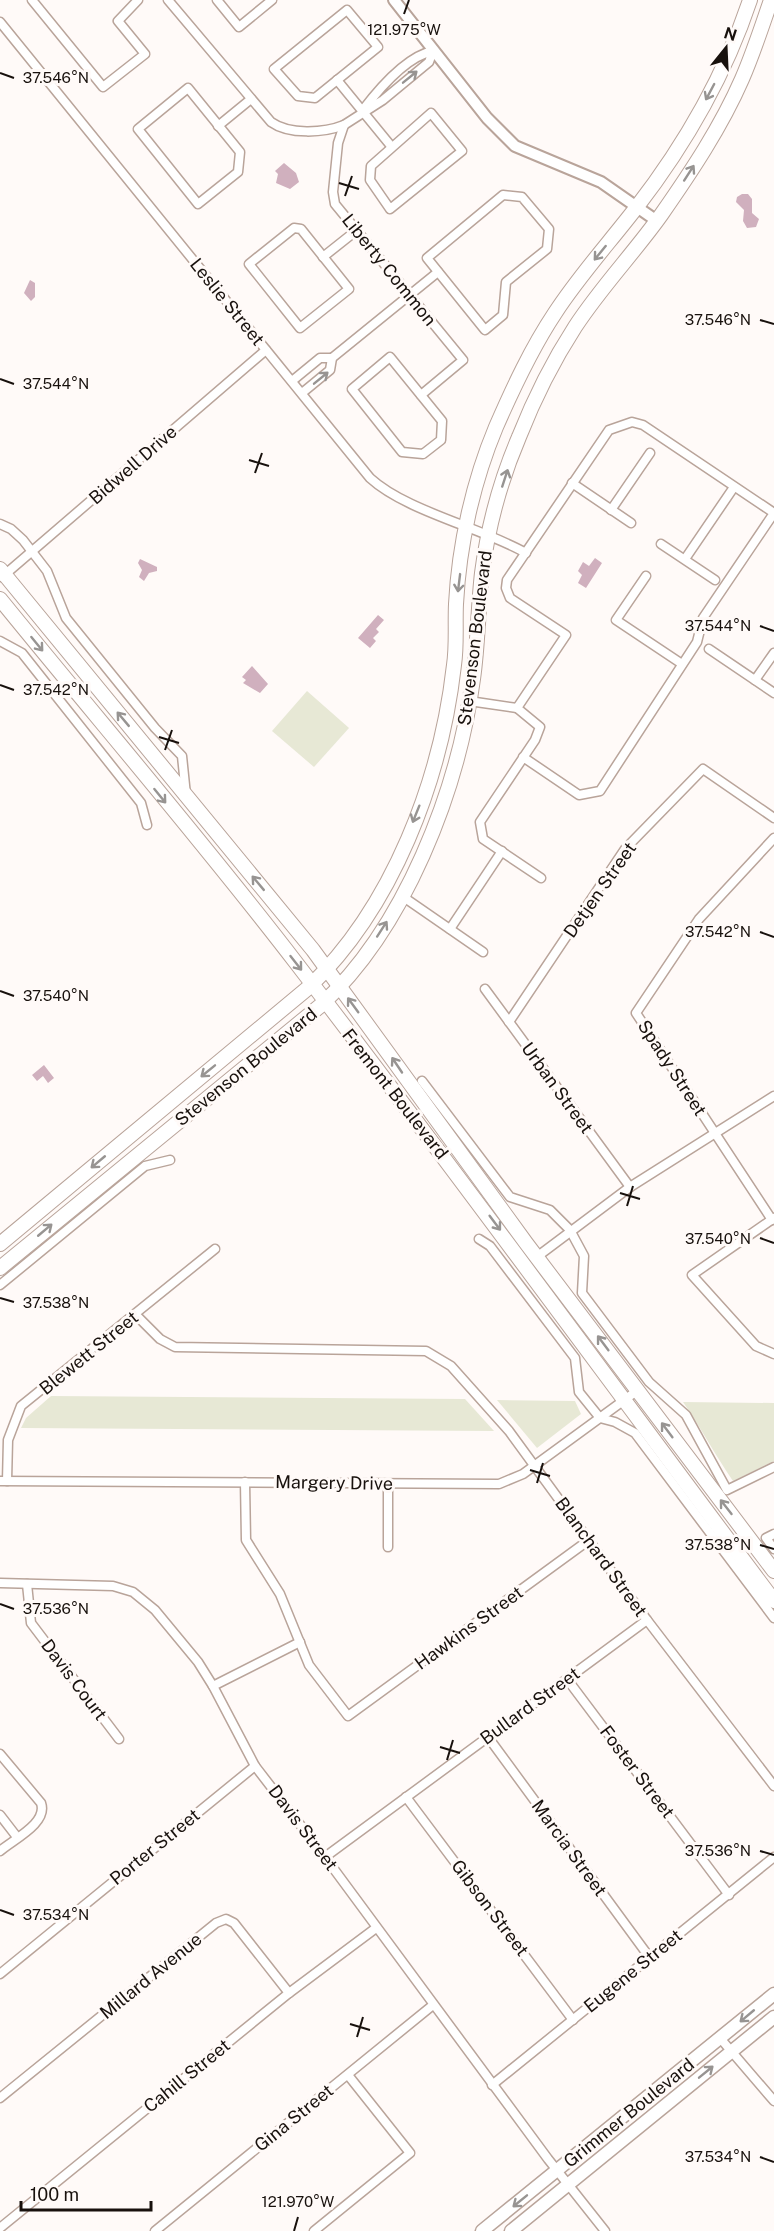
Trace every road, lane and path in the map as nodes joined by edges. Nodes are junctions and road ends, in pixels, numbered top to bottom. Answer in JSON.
{"nodes":[{"id":1,"x":32,"y":0,"type":"edge"},
{"id":2,"x":120,"y":0,"type":"edge"},
{"id":3,"x":138,"y":0,"type":"edge"},
{"id":4,"x":168,"y":0,"type":"edge"},
{"id":5,"x":218,"y":0,"type":"edge"},
{"id":6,"x":272,"y":0,"type":"edge"},
{"id":7,"x":394,"y":0,"type":"edge"},
{"id":8,"x":750,"y":0,"type":"edge"},
{"id":9,"x":771,"y":0,"type":"edge"},
{"id":10,"x":127,"y":9,"type":"junction"},
{"id":11,"x":0,"y":22,"type":"edge"},
{"id":12,"x":433,"y":51,"type":"junction"},
{"id":13,"x":337,"y":80,"type":"junction"},
{"id":14,"x":388,"y":81,"type":"junction"},
{"id":15,"x":395,"y":90,"type":"junction"},
{"id":16,"x":250,"y":99,"type":"junction"},
{"id":17,"x":362,"y":111,"type":"junction"},
{"id":18,"x":344,"y":125,"type":"junction"},
{"id":19,"x":218,"y":126,"type":"junction"},
{"id":20,"x":391,"y":146,"type":"junction"},
{"id":21,"x":637,"y":207,"type":"junction"},
{"id":22,"x":657,"y":221,"type":"junction"},
{"id":23,"x":357,"y":230,"type":"junction"},
{"id":24,"x":323,"y":257,"type":"junction"},
{"id":25,"x":438,"y":272,"type":"junction"},
{"id":26,"x":410,"y":294,"type":"junction"},
{"id":27,"x":266,"y":350,"type":"junction"},
{"id":28,"x":332,"y":358,"type":"junction"},
{"id":29,"x":292,"y":381,"type":"junction"},
{"id":30,"x":302,"y":393,"type":"junction"},
{"id":31,"x":421,"y":395,"type":"junction"},
{"id":32,"x":650,"y":453,"type":"dead end"},
{"id":33,"x":572,"y":483,"type":"junction"},
{"id":34,"x":734,"y":486,"type":"junction"},
{"id":35,"x":611,"y":510,"type":"junction"},
{"id":36,"x":631,"y":523,"type":"dead end"},
{"id":37,"x":0,"y":524,"type":"edge"},
{"id":38,"x":466,"y":525,"type":"junction"},
{"id":39,"x":489,"y":534,"type":"junction"},
{"id":40,"x":661,"y":544,"type":"dead end"},
{"id":41,"x":33,"y":552,"type":"junction"},
{"id":42,"x":526,"y":553,"type":"junction"},
{"id":43,"x":685,"y":559,"type":"junction"},
{"id":44,"x":2,"y":574,"type":"edge"},
{"id":45,"x":646,"y":576,"type":"dead end"},
{"id":46,"x":715,"y":580,"type":"dead end"},
{"id":47,"x":0,"y":599,"type":"edge"},
{"id":48,"x":0,"y":641,"type":"edge"},
{"id":49,"x":710,"y":649,"type":"dead end"},
{"id":50,"x":774,"y":653,"type":"edge"},
{"id":51,"x":682,"y":664,"type":"junction"},
{"id":52,"x":755,"y":680,"type":"junction"},
{"id":53,"x":774,"y":693,"type":"edge"},
{"id":54,"x":469,"y":701,"type":"junction"},
{"id":55,"x":517,"y":708,"type":"junction"},
{"id":56,"x":524,"y":757,"type":"junction"},
{"id":57,"x":186,"y":797,"type":"junction"},
{"id":58,"x":774,"y":818,"type":"edge"},
{"id":59,"x":147,"y":825,"type":"dead end"},
{"id":60,"x":774,"y":838,"type":"edge"},
{"id":61,"x":502,"y":851,"type":"junction"},
{"id":62,"x":541,"y":878,"type":"dead end"},
{"id":63,"x":402,"y":896,"type":"junction"},
{"id":64,"x":450,"y":929,"type":"junction"},
{"id":65,"x":483,"y":952,"type":"dead end"},
{"id":66,"x":327,"y":968,"type":"junction"},
{"id":67,"x":312,"y":984,"type":"junction"},
{"id":68,"x":340,"y":986,"type":"junction"},
{"id":69,"x":485,"y":989,"type":"dead end"},
{"id":70,"x":325,"y":1002,"type":"junction"},
{"id":71,"x":510,"y":1022,"type":"junction"},
{"id":72,"x":422,"y":1081,"type":"dead end"},
{"id":73,"x":774,"y":1096,"type":"edge"},
{"id":74,"x":715,"y":1135,"type":"junction"},
{"id":75,"x":170,"y":1160,"type":"dead end"},
{"id":76,"x":630,"y":1187,"type":"junction"},
{"id":77,"x":773,"y":1219,"type":"edge"},
{"id":78,"x":570,"y":1230,"type":"junction"},
{"id":79,"x":479,"y":1239,"type":"dead end"},
{"id":80,"x":0,"y":1244,"type":"edge"},
{"id":81,"x":215,"y":1250,"type":"dead end"},
{"id":82,"x":538,"y":1256,"type":"junction"},
{"id":83,"x":527,"y":1265,"type":"junction"},
{"id":84,"x":0,"y":1268,"type":"edge"},
{"id":85,"x":0,"y":1285,"type":"edge"},
{"id":86,"x":136,"y":1315,"type":"junction"},
{"id":87,"x":774,"y":1353,"type":"edge"},
{"id":88,"x":638,"y":1390,"type":"junction"},
{"id":89,"x":624,"y":1400,"type":"junction"},
{"id":90,"x":600,"y":1418,"type":"junction"},
{"id":91,"x":534,"y":1465,"type":"junction"},
{"id":92,"x":774,"y":1467,"type":"edge"},
{"id":93,"x":3,"y":1481,"type":"edge"},
{"id":94,"x":245,"y":1482,"type":"junction"},
{"id":95,"x":388,"y":1484,"type":"junction"},
{"id":96,"x":770,"y":1536,"type":"edge"},
{"id":97,"x":590,"y":1540,"type":"junction"},
{"id":98,"x":388,"y":1547,"type":"dead end"},
{"id":99,"x":774,"y":1549,"type":"edge"},
{"id":100,"x":774,"y":1570,"type":"edge"},
{"id":101,"x":0,"y":1583,"type":"edge"},
{"id":102,"x":27,"y":1584,"type":"junction"},
{"id":103,"x":774,"y":1601,"type":"edge"},
{"id":104,"x":774,"y":1618,"type":"edge"},
{"id":105,"x":647,"y":1620,"type":"junction"},
{"id":106,"x":300,"y":1642,"type":"junction"},
{"id":107,"x":567,"y":1679,"type":"junction"},
{"id":108,"x":213,"y":1686,"type":"junction"},
{"id":109,"x":488,"y":1737,"type":"junction"},
{"id":110,"x":119,"y":1739,"type":"dead end"},
{"id":111,"x":0,"y":1754,"type":"edge"},
{"id":112,"x":255,"y":1766,"type":"junction"},
{"id":113,"x":774,"y":1786,"type":"edge"},
{"id":114,"x":406,"y":1797,"type":"junction"},
{"id":115,"x":0,"y":1815,"type":"edge"},
{"id":116,"x":17,"y":1837,"type":"junction"},
{"id":117,"x":0,"y":1851,"type":"edge"},
{"id":118,"x":325,"y":1857,"type":"junction"},
{"id":119,"x":774,"y":1857,"type":"edge"},
{"id":120,"x":729,"y":1894,"type":"junction"},
{"id":121,"x":376,"y":1928,"type":"junction"},
{"id":122,"x":650,"y":1958,"type":"junction"},
{"id":123,"x":0,"y":1974,"type":"edge"},
{"id":124,"x":290,"y":1993,"type":"junction"},
{"id":125,"x":774,"y":1994,"type":"edge"},
{"id":126,"x":433,"y":2005,"type":"junction"},
{"id":127,"x":774,"y":2017,"type":"edge"},
{"id":128,"x":573,"y":2020,"type":"junction"},
{"id":129,"x":720,"y":2038,"type":"junction"},
{"id":130,"x":732,"y":2051,"type":"junction"},
{"id":131,"x":348,"y":2075,"type":"junction"},
{"id":132,"x":492,"y":2085,"type":"junction"},
{"id":133,"x":0,"y":2098,"type":"edge"},
{"id":134,"x":774,"y":2101,"type":"edge"},
{"id":135,"x":557,"y":2171,"type":"junction"},
{"id":136,"x":567,"y":2184,"type":"junction"},
{"id":137,"x":0,"y":2228,"type":"edge"},
{"id":138,"x":155,"y":2231,"type":"edge"},
{"id":139,"x":314,"y":2231,"type":"edge"},
{"id":140,"x":482,"y":2231,"type":"edge"},
{"id":141,"x":512,"y":2231,"type":"edge"},
{"id":142,"x":605,"y":2231,"type":"edge"}],
"edges":[{"from":1,"to":10,"type":"street"},
{"from":2,"to":10,"type":"street"},
{"from":3,"to":10,"type":"street"},
{"from":4,"to":16,"type":"street"},
{"from":5,"to":6,"type":"street"},
{"from":7,"to":12,"type":"street"},
{"from":8,"to":21,"type":"main road","name":"Stevenson Boulevard","one_way":true},
{"from":22,"to":9,"type":"main road","name":"Stevenson Boulevard","one_way":true},
{"from":11,"to":27,"type":"street","name":"Leslie Street"},
{"from":12,"to":14,"type":"street"},
{"from":15,"to":12,"type":"street","one_way":true},
{"from":12,"to":21,"type":"street"},
{"from":13,"to":13,"type":"street"},
{"from":13,"to":17,"type":"street"},
{"from":14,"to":15,"type":"street"},
{"from":14,"to":17,"type":"street"},
{"from":15,"to":17,"type":"street"},
{"from":16,"to":18,"type":"street"},
{"from":16,"to":19,"type":"street"},
{"from":17,"to":18,"type":"street"},
{"from":17,"to":20,"type":"street"},
{"from":18,"to":23,"type":"street","name":"Liberty Common"},
{"from":19,"to":19,"type":"street"},
{"from":20,"to":20,"type":"street"},
{"from":21,"to":22,"type":"street"},
{"from":21,"to":38,"type":"main road","name":"Stevenson Boulevard","one_way":true},
{"from":39,"to":22,"type":"main road","name":"Stevenson Boulevard","one_way":true},
{"from":23,"to":24,"type":"street"},
{"from":23,"to":26,"type":"street","name":"Liberty Common"},
{"from":24,"to":24,"type":"street"},
{"from":25,"to":25,"type":"street"},
{"from":25,"to":26,"type":"street"},
{"from":26,"to":28,"type":"street"},
{"from":26,"to":31,"type":"street","name":"Liberty Common"},
{"from":27,"to":29,"type":"street","name":"Leslie Street"},
{"from":27,"to":41,"type":"street","name":"Bidwell Drive"},
{"from":28,"to":29,"type":"street"},
{"from":30,"to":28,"type":"street","one_way":true},
{"from":29,"to":30,"type":"street","name":"Leslie Street"},
{"from":30,"to":38,"type":"street","name":"Leslie Street"},
{"from":31,"to":31,"type":"street"},
{"from":32,"to":35,"type":"street"},
{"from":33,"to":34,"type":"street"},
{"from":33,"to":35,"type":"street"},
{"from":33,"to":42,"type":"street"},
{"from":34,"to":43,"type":"street"},
{"from":34,"to":51,"type":"street"},
{"from":35,"to":36,"type":"street"},
{"from":37,"to":41,"type":"street"},
{"from":38,"to":39,"type":"street","name":"Leslie Street"},
{"from":38,"to":66,"type":"main road","name":"Stevenson Boulevard","one_way":true},
{"from":39,"to":42,"type":"street","name":"Leslie Street"},
{"from":39,"to":54,"type":"main road","name":"Stevenson Boulevard"},
{"from":40,"to":43,"type":"street"},
{"from":41,"to":44,"type":"street","name":"Bidwell Drive"},
{"from":41,"to":57,"type":"street"},
{"from":42,"to":55,"type":"street"},
{"from":43,"to":46,"type":"street"},
{"from":57,"to":44,"type":"main road","name":"Fremont Boulevard","one_way":true},
{"from":45,"to":51,"type":"street"},
{"from":47,"to":67,"type":"main road","name":"Fremont Boulevard","one_way":true},
{"from":48,"to":59,"type":"street"},
{"from":49,"to":52,"type":"street"},
{"from":50,"to":52,"type":"street"},
{"from":51,"to":56,"type":"street"},
{"from":52,"to":53,"type":"street"},
{"from":54,"to":55,"type":"street"},
{"from":54,"to":63,"type":"main road","name":"Stevenson Boulevard"},
{"from":55,"to":56,"type":"street"},
{"from":56,"to":61,"type":"street"},
{"from":66,"to":57,"type":"main road","name":"Fremont Boulevard","one_way":true},
{"from":58,"to":71,"type":"street","name":"Detjen Street"},
{"from":60,"to":74,"type":"street","name":"Spady Street"},
{"from":61,"to":62,"type":"street"},
{"from":61,"to":64,"type":"street"},
{"from":63,"to":64,"type":"street"},
{"from":68,"to":63,"type":"main road","name":"Stevenson Boulevard","one_way":true},
{"from":64,"to":65,"type":"street"},
{"from":66,"to":67,"type":"main road","name":"Stevenson Boulevard"},
{"from":66,"to":68,"type":"main road","name":"Fremont Boulevard"},
{"from":67,"to":70,"type":"main road","name":"Fremont Boulevard"},
{"from":67,"to":80,"type":"main road","name":"Stevenson Boulevard","one_way":true},
{"from":68,"to":70,"type":"main road","name":"Stevenson Boulevard"},
{"from":82,"to":68,"type":"main road","name":"Fremont Boulevard","one_way":true},
{"from":69,"to":71,"type":"street","name":"Urban Street"},
{"from":70,"to":83,"type":"main road","name":"Fremont Boulevard","one_way":true},
{"from":84,"to":70,"type":"main road","name":"Stevenson Boulevard","one_way":true},
{"from":71,"to":76,"type":"street","name":"Urban Street"},
{"from":72,"to":78,"type":"street","name":"Fremont Boulevard"},
{"from":73,"to":74,"type":"street"},
{"from":74,"to":76,"type":"street"},
{"from":74,"to":77,"type":"street","name":"Spady Street"},
{"from":75,"to":85,"type":"street"},
{"from":76,"to":78,"type":"street"},
{"from":77,"to":87,"type":"street"},
{"from":78,"to":82,"type":"street"},
{"from":78,"to":92,"type":"street","name":"Fremont Boulevard"},
{"from":79,"to":90,"type":"street"},
{"from":81,"to":86,"type":"street","name":"Blewett Street"},
{"from":82,"to":83,"type":"main road"},
{"from":88,"to":82,"type":"main road","name":"Fremont Boulevard","one_way":true},
{"from":83,"to":89,"type":"main road","name":"Fremont Boulevard"},
{"from":86,"to":91,"type":"street","name":"Blanchard Street"},
{"from":86,"to":93,"type":"street","name":"Blewett Street"},
{"from":88,"to":89,"type":"street","name":"Margery Drive"},
{"from":100,"to":88,"type":"main road","name":"Fremont Boulevard","one_way":true},
{"from":89,"to":90,"type":"street","name":"Margery Drive"},
{"from":89,"to":103,"type":"main road","name":"Fremont Boulevard"},
{"from":90,"to":91,"type":"street","name":"Margery Drive"},
{"from":90,"to":104,"type":"street"},
{"from":91,"to":95,"type":"street","name":"Margery Drive"},
{"from":91,"to":97,"type":"street","name":"Blanchard Street"},
{"from":93,"to":94,"type":"street","name":"Margery Drive"},
{"from":94,"to":95,"type":"street","name":"Margery Drive"},
{"from":94,"to":106,"type":"street"},
{"from":95,"to":98,"type":"street"},
{"from":96,"to":99,"type":"street"},
{"from":97,"to":105,"type":"street","name":"Blanchard Street"},
{"from":97,"to":106,"type":"street","name":"Hawkins Street"},
{"from":101,"to":102,"type":"street","name":"Davis Street"},
{"from":102,"to":108,"type":"street","name":"Davis Street"},
{"from":102,"to":110,"type":"street","name":"Davis Court"},
{"from":105,"to":107,"type":"street","name":"Bullard Street"},
{"from":105,"to":113,"type":"street","name":"Blanchard Street"},
{"from":106,"to":108,"type":"street"},
{"from":107,"to":109,"type":"street","name":"Bullard Street"},
{"from":107,"to":120,"type":"street","name":"Foster Street"},
{"from":108,"to":112,"type":"street","name":"Davis Street"},
{"from":109,"to":114,"type":"street","name":"Bullard Street"},
{"from":109,"to":122,"type":"street","name":"Marcia Street"},
{"from":111,"to":116,"type":"street"},
{"from":112,"to":118,"type":"street","name":"Davis Street"},
{"from":112,"to":123,"type":"street","name":"Porter Street"},
{"from":114,"to":118,"type":"street","name":"Bullard Street"},
{"from":114,"to":128,"type":"street","name":"Gibson Street"},
{"from":115,"to":116,"type":"street"},
{"from":116,"to":117,"type":"street"},
{"from":118,"to":121,"type":"street","name":"Davis Street"},
{"from":119,"to":120,"type":"street","name":"Eugene Street"},
{"from":120,"to":122,"type":"street","name":"Eugene Street"},
{"from":121,"to":124,"type":"street","name":"Cahill Street"},
{"from":121,"to":126,"type":"street","name":"Davis Street"},
{"from":122,"to":128,"type":"street","name":"Eugene Street"},
{"from":124,"to":133,"type":"street","name":"Millard Avenue"},
{"from":124,"to":137,"type":"street","name":"Cahill Street"},
{"from":125,"to":129,"type":"main road","name":"Grimmer Boulevard","one_way":true},
{"from":126,"to":131,"type":"street","name":"Gina Street"},
{"from":126,"to":132,"type":"street","name":"Davis Street"},
{"from":127,"to":130,"type":"main road","name":"Grimmer Boulevard"},
{"from":128,"to":132,"type":"street","name":"Eugene Street"},
{"from":129,"to":130,"type":"street"},
{"from":129,"to":135,"type":"main road","name":"Grimmer Boulevard"},
{"from":130,"to":134,"type":"street"},
{"from":136,"to":130,"type":"main road","name":"Grimmer Boulevard","one_way":true},
{"from":131,"to":138,"type":"street","name":"Gina Street"},
{"from":131,"to":139,"type":"street"},
{"from":132,"to":135,"type":"street","name":"Davis Street"},
{"from":135,"to":136,"type":"street","name":"Davis Street"},
{"from":135,"to":140,"type":"main road","name":"Grimmer Boulevard","one_way":true},
{"from":136,"to":141,"type":"main road","name":"Grimmer Boulevard"},
{"from":136,"to":142,"type":"street","name":"Davis Street"}]}
